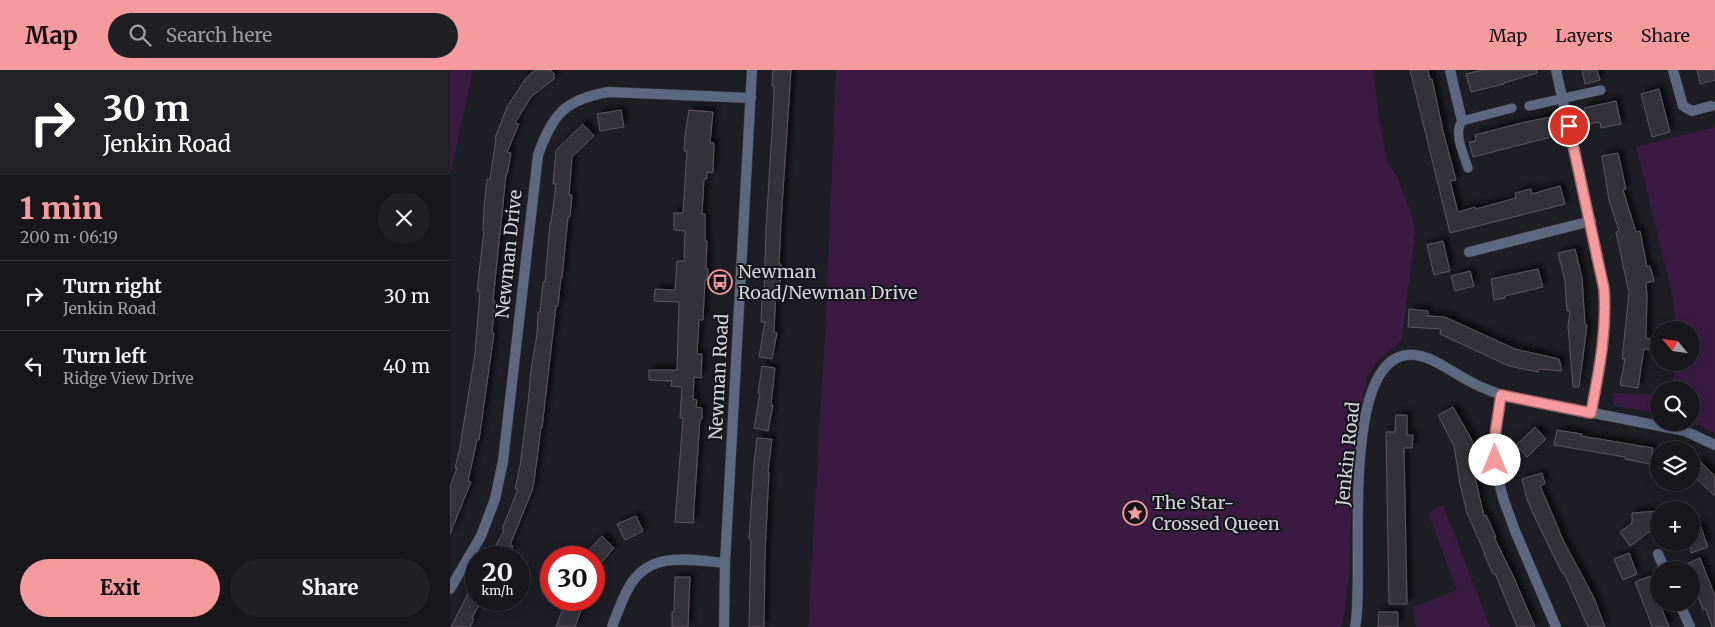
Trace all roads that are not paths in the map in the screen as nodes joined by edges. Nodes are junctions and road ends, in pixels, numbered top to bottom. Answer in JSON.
{"nodes":[{"id":1,"x":752,"y":70,"type":"edge"},
{"id":2,"x":1450,"y":70,"type":"edge"},
{"id":3,"x":1556,"y":70,"type":"edge"},
{"id":4,"x":1673,"y":70,"type":"edge"},
{"id":5,"x":1601,"y":90,"type":"dead end"},
{"id":6,"x":751,"y":98,"type":"junction"},
{"id":7,"x":1562,"y":98,"type":"junction"},
{"id":8,"x":1529,"y":106,"type":"dead end"},
{"id":9,"x":1711,"y":106,"type":"dead end"},
{"id":10,"x":1512,"y":108,"type":"dead end"},
{"id":11,"x":1462,"y":121,"type":"junction"},
{"id":12,"x":1468,"y":168,"type":"dead end"},
{"id":13,"x":1590,"y":221,"type":"junction"},
{"id":14,"x":1469,"y":252,"type":"dead end"},
{"id":15,"x":1501,"y":395,"type":"junction"},
{"id":16,"x":1591,"y":413,"type":"junction"},
{"id":17,"x":1715,"y":445,"type":"edge"},
{"id":18,"x":1658,"y":554,"type":"dead end"},
{"id":19,"x":1661,"y":561,"type":"edge"},
{"id":20,"x":725,"y":562,"type":"junction"},
{"id":21,"x":450,"y":589,"type":"edge"},
{"id":22,"x":1683,"y":611,"type":"edge"},
{"id":23,"x":612,"y":627,"type":"edge"},
{"id":24,"x":724,"y":627,"type":"edge"},
{"id":25,"x":1355,"y":627,"type":"edge"},
{"id":26,"x":1556,"y":627,"type":"edge"},
{"id":27,"x":1690,"y":627,"type":"edge"}],
"edges":[{"from":1,"to":6,"type":"street","name":"Newman Road"},
{"from":2,"to":11,"type":"street"},
{"from":3,"to":7,"type":"street"},
{"from":4,"to":9,"type":"street"},
{"from":5,"to":7,"type":"lane"},
{"from":6,"to":20,"type":"street","name":"Newman Road"},
{"from":6,"to":21,"type":"street","name":"Newman Drive"},
{"from":7,"to":8,"type":"lane"},
{"from":7,"to":13,"type":"street"},
{"from":10,"to":11,"type":"lane"},
{"from":11,"to":12,"type":"lane"},
{"from":13,"to":14,"type":"street"},
{"from":13,"to":16,"type":"street"},
{"from":15,"to":16,"type":"street","name":"Jenkin Road"},
{"from":15,"to":25,"type":"street","name":"Jenkin Road"},
{"from":15,"to":26,"type":"street"},
{"from":16,"to":17,"type":"street","name":"Jenkin Road"},
{"from":18,"to":19,"type":"street"},
{"from":20,"to":23,"type":"street"},
{"from":20,"to":24,"type":"street","name":"Newman Road"},
{"from":22,"to":27,"type":"street"}]}
